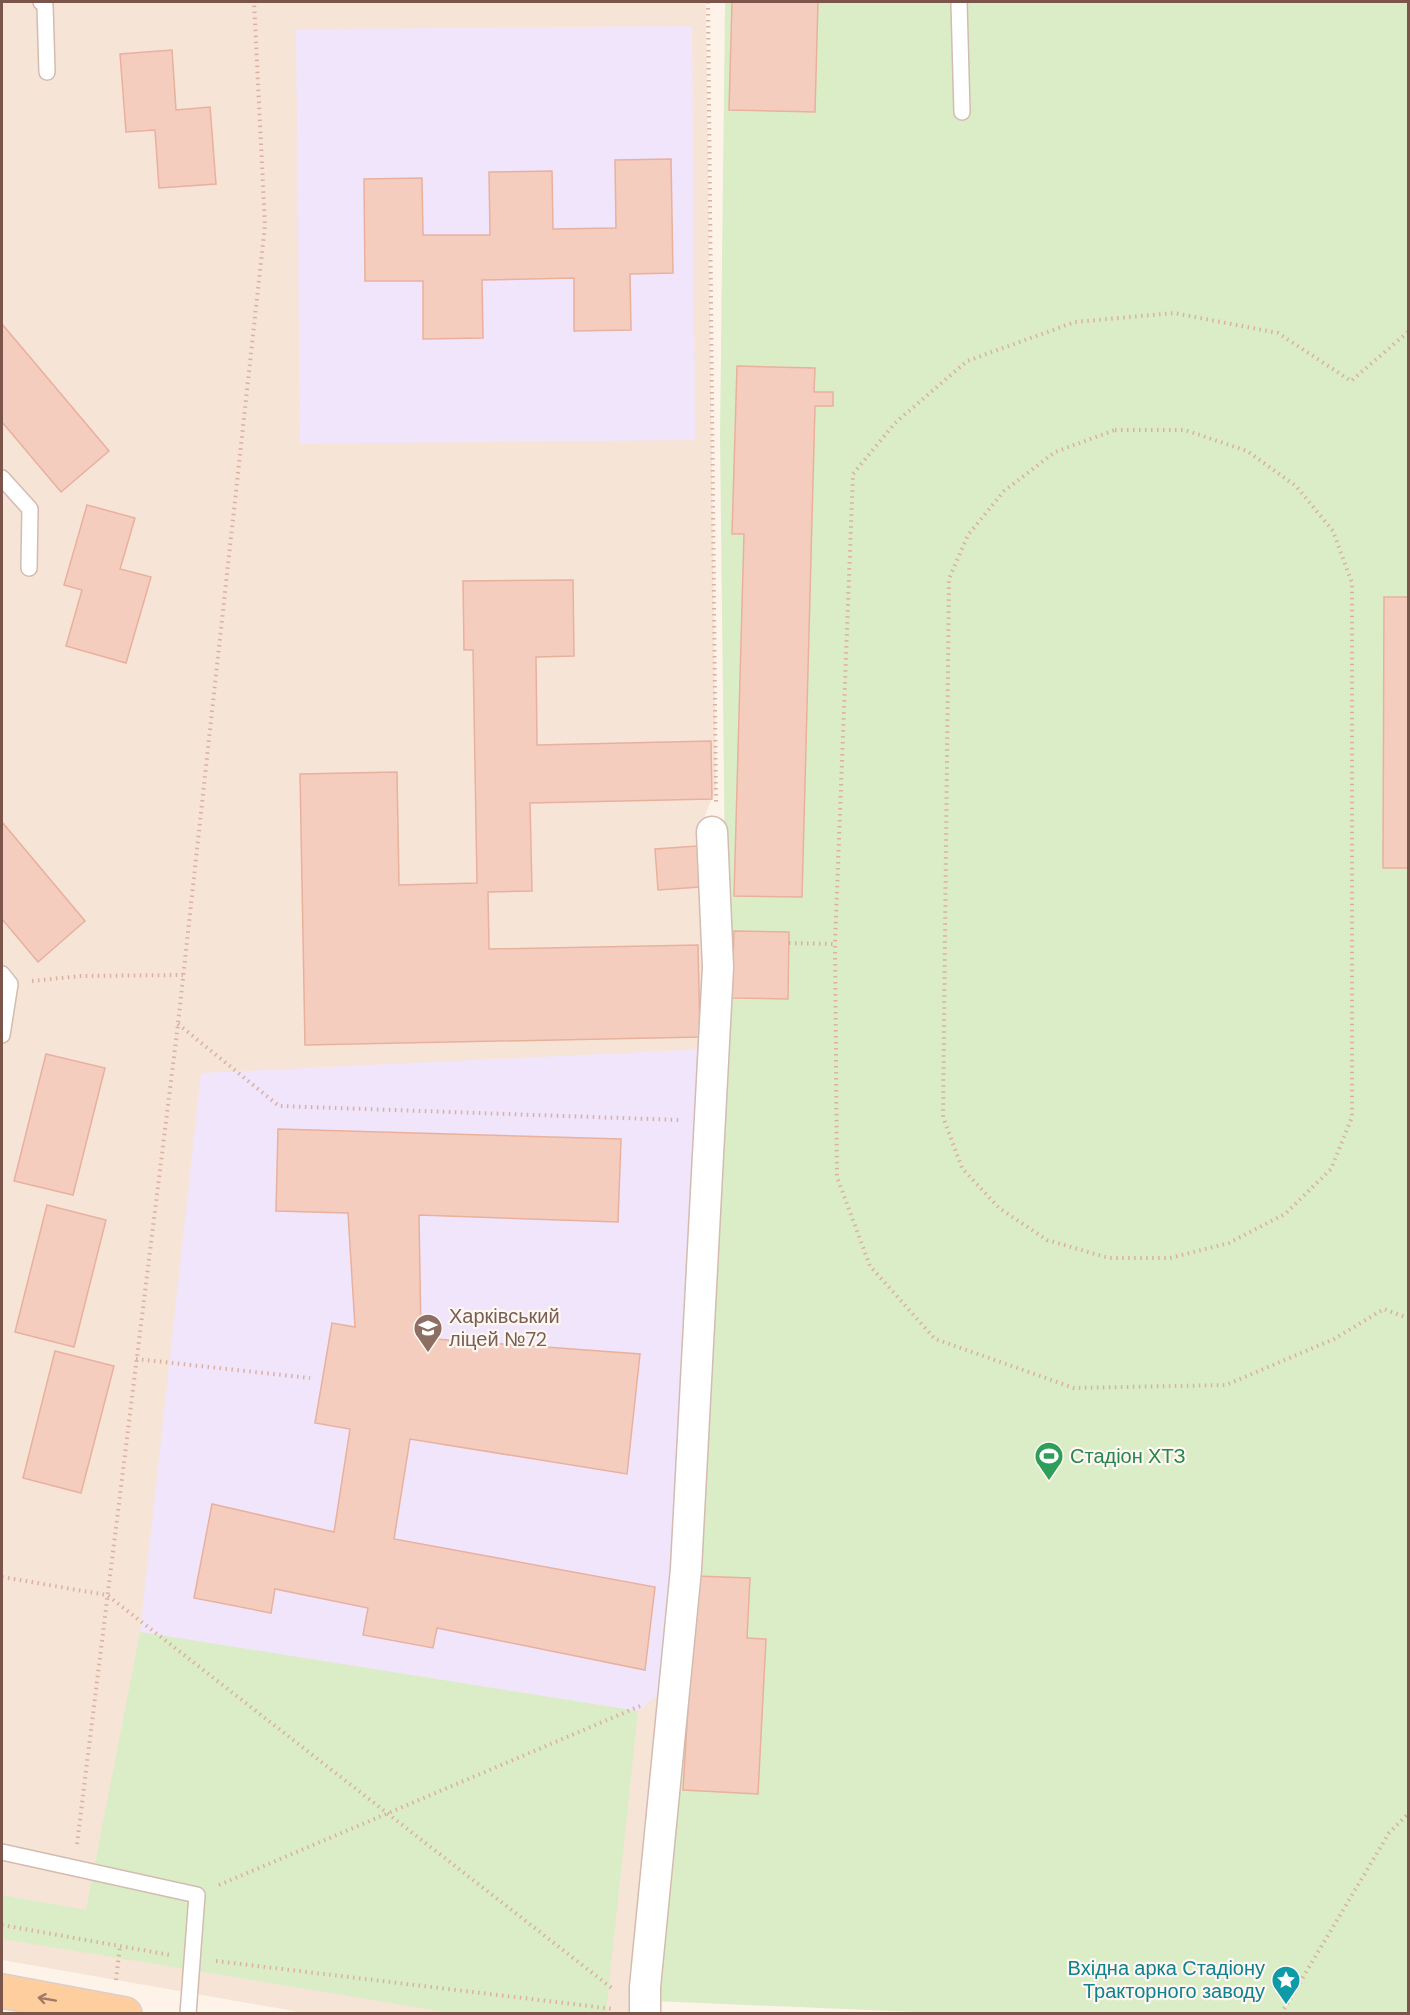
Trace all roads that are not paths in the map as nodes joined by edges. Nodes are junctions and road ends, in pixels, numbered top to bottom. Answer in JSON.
{"nodes":[{"id":1,"x":41,"y":2,"type":"edge"},
{"id":2,"x":959,"y":2,"type":"edge"},
{"id":3,"x":47,"y":72,"type":"dead end"},
{"id":4,"x":962,"y":112,"type":"dead end"},
{"id":5,"x":2,"y":478,"type":"edge"},
{"id":6,"x":29,"y":567,"type":"dead end"},
{"id":7,"x":712,"y":832,"type":"road end"},
{"id":8,"x":6,"y":979,"type":"edge"},
{"id":9,"x":2,"y":1035,"type":"edge"},
{"id":10,"x":2,"y":1852,"type":"edge"},
{"id":11,"x":2,"y":1991,"type":"edge"},
{"id":12,"x":125,"y":2013,"type":"edge"},
{"id":13,"x":188,"y":2013,"type":"edge"},
{"id":14,"x":645,"y":2013,"type":"edge"}],
"edges":[{"from":1,"to":3,"type":"lane"},
{"from":2,"to":4,"type":"lane"},
{"from":5,"to":6,"type":"lane"},
{"from":7,"to":14,"type":"street"},
{"from":8,"to":9,"type":"lane"},
{"from":10,"to":13,"type":"lane"},
{"from":12,"to":11,"type":"main road","one_way":true}]}
